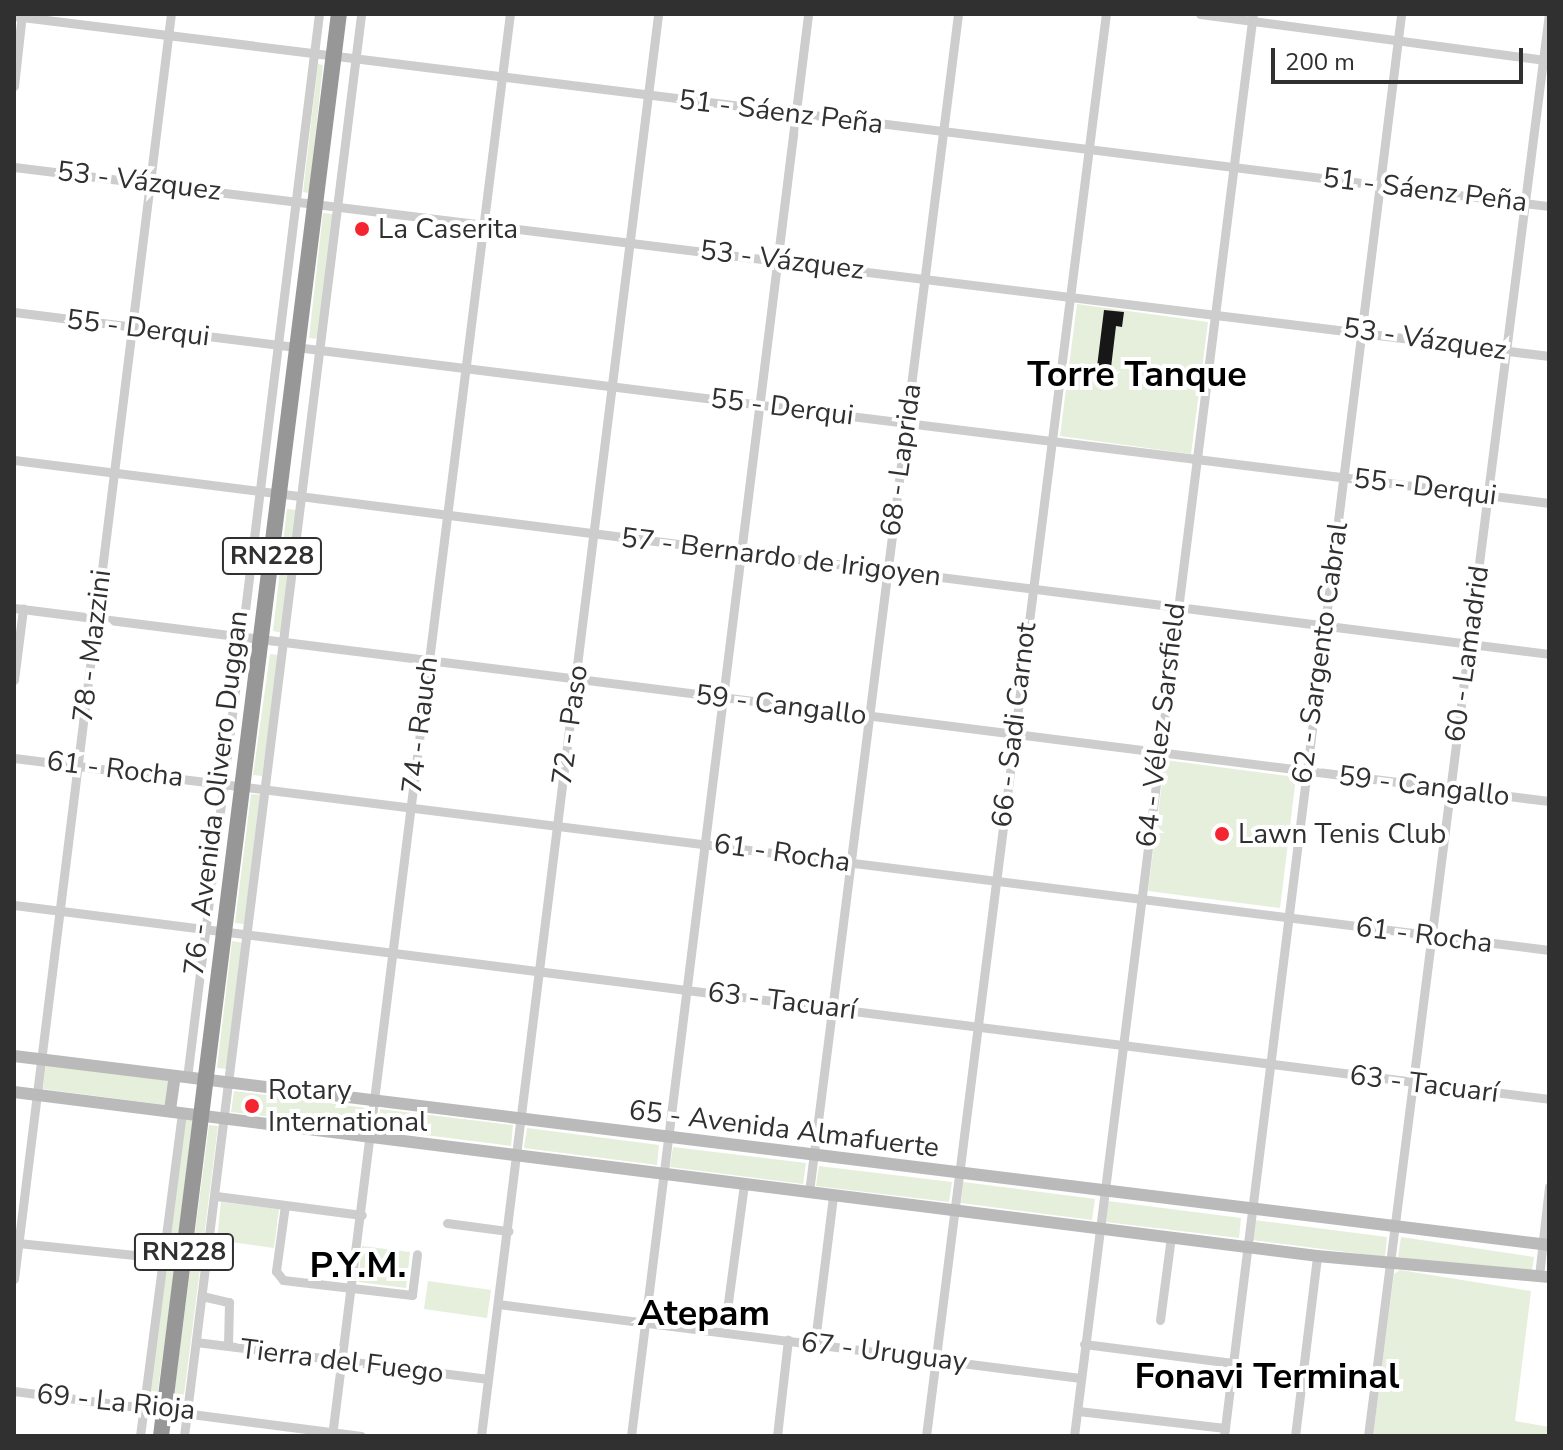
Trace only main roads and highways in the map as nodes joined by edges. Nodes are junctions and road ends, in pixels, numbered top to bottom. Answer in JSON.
{"nodes":[{"id":1,"x":339,"y":14,"type":"edge"},
{"id":2,"x":14,"y":1056,"type":"edge"},
{"id":3,"x":181,"y":1077,"type":"junction"},
{"id":4,"x":208,"y":1081,"type":"junction"},
{"id":5,"x":14,"y":1092,"type":"edge"},
{"id":6,"x":176,"y":1111,"type":"junction"},
{"id":7,"x":203,"y":1115,"type":"junction"},
{"id":8,"x":1545,"y":1245,"type":"edge"},
{"id":9,"x":1544,"y":1276,"type":"edge"},
{"id":10,"x":161,"y":1436,"type":"edge"}],
"edges":[{"from":1,"to":4,"type":"highway","name":"76 - Avenida Olivero Duggan","number":"RN228"},
{"from":2,"to":3,"type":"main road","name":"65 - Avenida Almafuerte"},
{"from":3,"to":4,"type":"main road","name":"65 - Avenida Almafuerte"},
{"from":3,"to":6,"type":"main road"},
{"from":4,"to":7,"type":"highway","name":"76 - Avenida Olivero Duggan","number":"RN228"},
{"from":4,"to":8,"type":"main road","name":"65 - Avenida Almafuerte"},
{"from":5,"to":6,"type":"main road","name":"65 - Avenida Almafuerte"},
{"from":6,"to":7,"type":"main road","name":"65 - Avenida Almafuerte"},
{"from":7,"to":9,"type":"main road","name":"65 - Avenida Almafuerte"},
{"from":7,"to":10,"type":"highway","name":"76 - Avenida Olivero Duggan","number":"RN228"}]}
